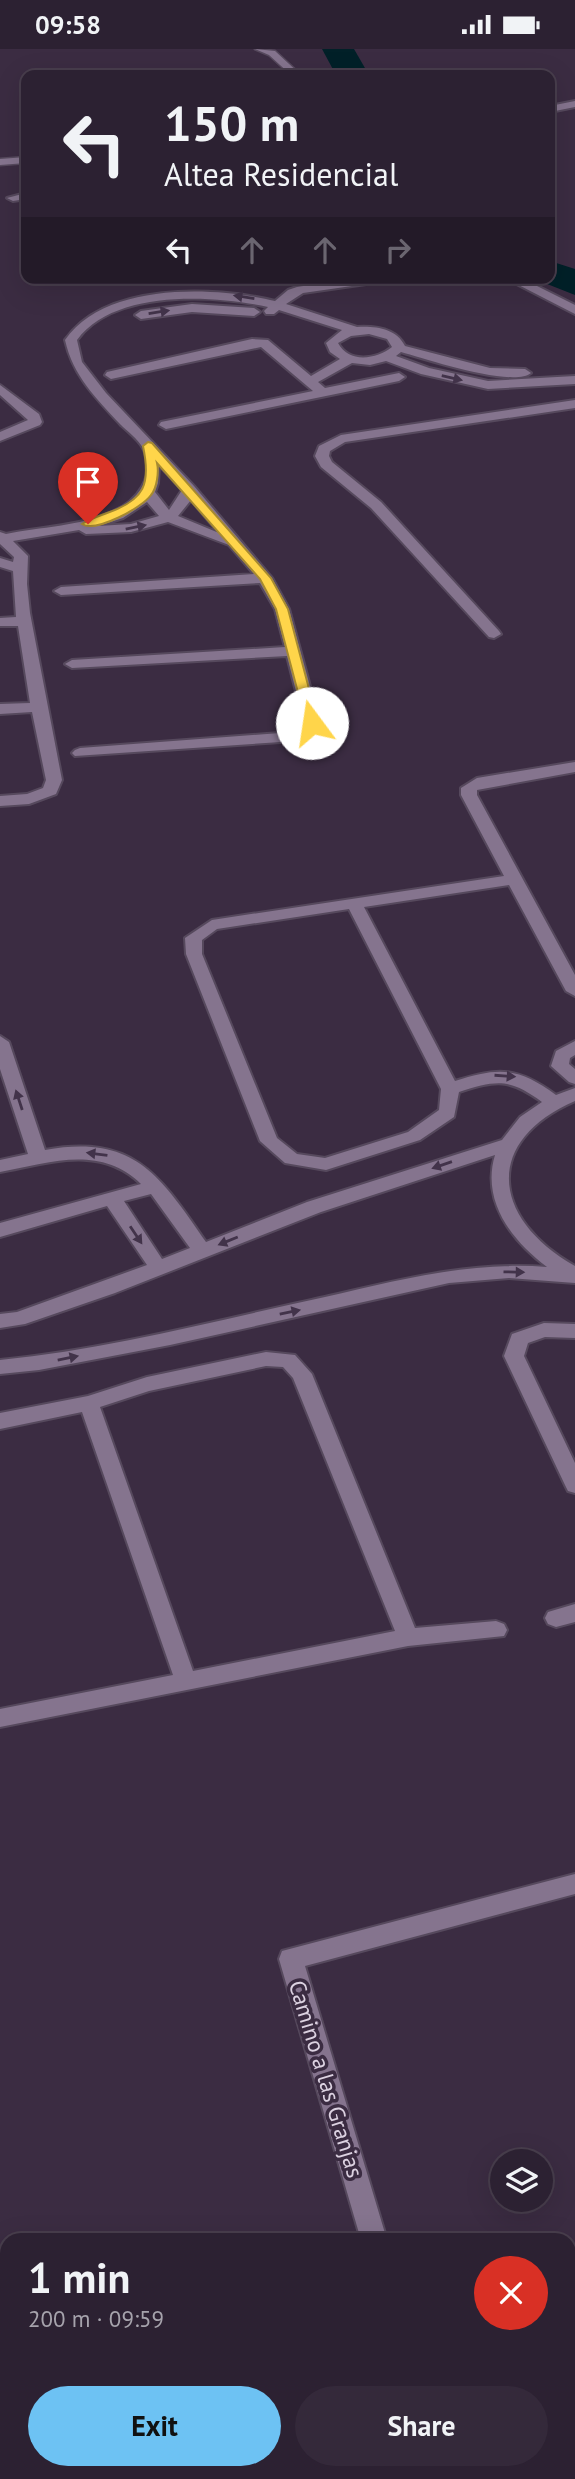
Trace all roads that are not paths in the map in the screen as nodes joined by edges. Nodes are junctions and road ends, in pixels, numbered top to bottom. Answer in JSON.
{"nodes":[{"id":1,"x":260,"y":49,"type":"edge"},
{"id":2,"x":291,"y":70,"type":"edge"},
{"id":3,"x":575,"y":104,"type":"edge"},
{"id":4,"x":555,"y":109,"type":"edge"},
{"id":5,"x":555,"y":111,"type":"edge"},
{"id":6,"x":575,"y":114,"type":"edge"},
{"id":7,"x":21,"y":160,"type":"edge"},
{"id":8,"x":0,"y":162,"type":"edge"},
{"id":9,"x":21,"y":197,"type":"edge"},
{"id":10,"x":13,"y":198,"type":"dead end"},
{"id":11,"x":340,"y":284,"type":"edge"},
{"id":12,"x":523,"y":284,"type":"edge"},
{"id":13,"x":541,"y":284,"type":"edge"},
{"id":14,"x":575,"y":301,"type":"edge"},
{"id":15,"x":278,"y":304,"type":"junction"},
{"id":16,"x":575,"y":310,"type":"edge"},
{"id":17,"x":266,"y":314,"type":"junction"},
{"id":18,"x":356,"y":331,"type":"junction"},
{"id":19,"x":336,"y":338,"type":"junction"},
{"id":20,"x":71,"y":340,"type":"junction"},
{"id":21,"x":399,"y":348,"type":"junction"},
{"id":22,"x":386,"y":358,"type":"junction"},
{"id":23,"x":350,"y":359,"type":"junction"},
{"id":24,"x":575,"y":369,"type":"edge"},
{"id":25,"x":111,"y":375,"type":"dead end"},
{"id":26,"x":399,"y":377,"type":"dead end"},
{"id":27,"x":575,"y":380,"type":"edge"},
{"id":28,"x":311,"y":381,"type":"junction"},
{"id":29,"x":0,"y":389,"type":"edge"},
{"id":30,"x":323,"y":393,"type":"junction"},
{"id":31,"x":575,"y":404,"type":"edge"},
{"id":32,"x":166,"y":425,"type":"dead end"},
{"id":33,"x":0,"y":437,"type":"edge"},
{"id":34,"x":148,"y":446,"type":"junction"},
{"id":35,"x":189,"y":489,"type":"junction"},
{"id":36,"x":148,"y":492,"type":"junction"},
{"id":37,"x":169,"y":517,"type":"junction"},
{"id":38,"x":68,"y":530,"type":"junction"},
{"id":39,"x":2,"y":538,"type":"edge"},
{"id":40,"x":235,"y":543,"type":"junction"},
{"id":41,"x":0,"y":562,"type":"edge"},
{"id":42,"x":19,"y":569,"type":"junction"},
{"id":43,"x":265,"y":578,"type":"junction"},
{"id":44,"x":61,"y":591,"type":"dead end"},
{"id":45,"x":24,"y":621,"type":"junction"},
{"id":46,"x":0,"y":622,"type":"edge"},
{"id":47,"x":494,"y":634,"type":"dead end"},
{"id":48,"x":293,"y":652,"type":"junction"},
{"id":49,"x":72,"y":664,"type":"dead end"},
{"id":50,"x":37,"y":707,"type":"junction"},
{"id":51,"x":0,"y":709,"type":"edge"},
{"id":52,"x":80,"y":753,"type":"dead end"},
{"id":53,"x":575,"y":767,"type":"edge"},
{"id":54,"x":0,"y":801,"type":"edge"},
{"id":55,"x":514,"y":879,"type":"junction"},
{"id":56,"x":355,"y":905,"type":"junction"},
{"id":57,"x":575,"y":991,"type":"edge"},
{"id":58,"x":0,"y":1042,"type":"edge"},
{"id":59,"x":575,"y":1048,"type":"edge"},
{"id":60,"x":575,"y":1078,"type":"edge"},
{"id":61,"x":450,"y":1089,"type":"junction"},
{"id":62,"x":575,"y":1094,"type":"edge"},
{"id":63,"x":554,"y":1102,"type":"junction"},
{"id":64,"x":507,"y":1145,"type":"junction"},
{"id":65,"x":39,"y":1159,"type":"junction"},
{"id":66,"x":0,"y":1166,"type":"edge"},
{"id":67,"x":156,"y":1186,"type":"junction"},
{"id":68,"x":113,"y":1200,"type":"junction"},
{"id":69,"x":0,"y":1230,"type":"edge"},
{"id":70,"x":202,"y":1251,"type":"junction"},
{"id":71,"x":159,"y":1269,"type":"junction"},
{"id":72,"x":575,"y":1275,"type":"edge"},
{"id":73,"x":0,"y":1321,"type":"edge"},
{"id":74,"x":575,"y":1331,"type":"edge"},
{"id":75,"x":0,"y":1367,"type":"edge"},
{"id":76,"x":89,"y":1403,"type":"junction"},
{"id":77,"x":0,"y":1421,"type":"edge"},
{"id":78,"x":575,"y":1485,"type":"edge"},
{"id":79,"x":496,"y":1630,"type":"dead end"},
{"id":80,"x":408,"y":1637,"type":"junction"},
{"id":81,"x":186,"y":1681,"type":"junction"},
{"id":82,"x":0,"y":1718,"type":"edge"},
{"id":83,"x":575,"y":1884,"type":"edge"},
{"id":84,"x":372,"y":2233,"type":"edge"}],
"edges":[{"from":1,"to":2,"type":"lane"},
{"from":3,"to":4,"type":"street"},
{"from":5,"to":6,"type":"street"},
{"from":7,"to":8,"type":"lane"},
{"from":9,"to":10,"type":"street"},
{"from":11,"to":15,"type":"street"},
{"from":12,"to":16,"type":"street"},
{"from":13,"to":14,"type":"street"},
{"from":15,"to":17,"type":"street"},
{"from":15,"to":18,"type":"street"},
{"from":15,"to":20,"type":"street","one_way":true},
{"from":17,"to":19,"type":"street"},
{"from":20,"to":17,"type":"street","one_way":true},
{"from":18,"to":19,"type":"street"},
{"from":18,"to":21,"type":"street"},
{"from":19,"to":23,"type":"street"},
{"from":20,"to":34,"type":"street"},
{"from":21,"to":22,"type":"street"},
{"from":21,"to":24,"type":"street"},
{"from":22,"to":23,"type":"street"},
{"from":22,"to":27,"type":"street","one_way":true},
{"from":23,"to":28,"type":"street"},
{"from":25,"to":28,"type":"street"},
{"from":26,"to":30,"type":"street"},
{"from":28,"to":30,"type":"street"},
{"from":29,"to":33,"type":"street"},
{"from":30,"to":32,"type":"street"},
{"from":31,"to":47,"type":"street"},
{"from":34,"to":35,"type":"street"},
{"from":34,"to":36,"type":"street"},
{"from":35,"to":37,"type":"street"},
{"from":35,"to":40,"type":"street"},
{"from":36,"to":37,"type":"street"},
{"from":36,"to":38,"type":"street"},
{"from":38,"to":37,"type":"street","one_way":true},
{"from":37,"to":40,"type":"street"},
{"from":38,"to":39,"type":"street"},
{"from":39,"to":42,"type":"street"},
{"from":40,"to":43,"type":"street"},
{"from":41,"to":42,"type":"street"},
{"from":42,"to":45,"type":"street"},
{"from":43,"to":44,"type":"street"},
{"from":43,"to":48,"type":"street"},
{"from":45,"to":46,"type":"street"},
{"from":45,"to":50,"type":"street"},
{"from":48,"to":49,"type":"street"},
{"from":48,"to":52,"type":"street"},
{"from":50,"to":51,"type":"street"},
{"from":50,"to":54,"type":"street"},
{"from":53,"to":55,"type":"street"},
{"from":55,"to":56,"type":"street"},
{"from":55,"to":57,"type":"street"},
{"from":56,"to":61,"type":"street"},
{"from":56,"to":61,"type":"street"},
{"from":65,"to":58,"type":"street","one_way":true},
{"from":59,"to":60,"type":"street"},
{"from":61,"to":63,"type":"street","one_way":true},
{"from":62,"to":63,"type":"street"},
{"from":63,"to":64,"type":"street"},
{"from":64,"to":70,"type":"street","one_way":true},
{"from":64,"to":72,"type":"street"},
{"from":65,"to":66,"type":"street"},
{"from":67,"to":65,"type":"street","one_way":true},
{"from":67,"to":68,"type":"street"},
{"from":67,"to":70,"type":"street"},
{"from":68,"to":69,"type":"street"},
{"from":68,"to":71,"type":"street","one_way":true},
{"from":70,"to":71,"type":"street"},
{"from":71,"to":73,"type":"street"},
{"from":75,"to":72,"type":"street","one_way":true},
{"from":74,"to":78,"type":"street"},
{"from":76,"to":77,"type":"street"},
{"from":76,"to":80,"type":"street"},
{"from":76,"to":81,"type":"street"},
{"from":79,"to":80,"type":"street"},
{"from":80,"to":81,"type":"street"},
{"from":81,"to":82,"type":"street"},
{"from":83,"to":84,"type":"street","name":"Camino a las Granjas"}]}
